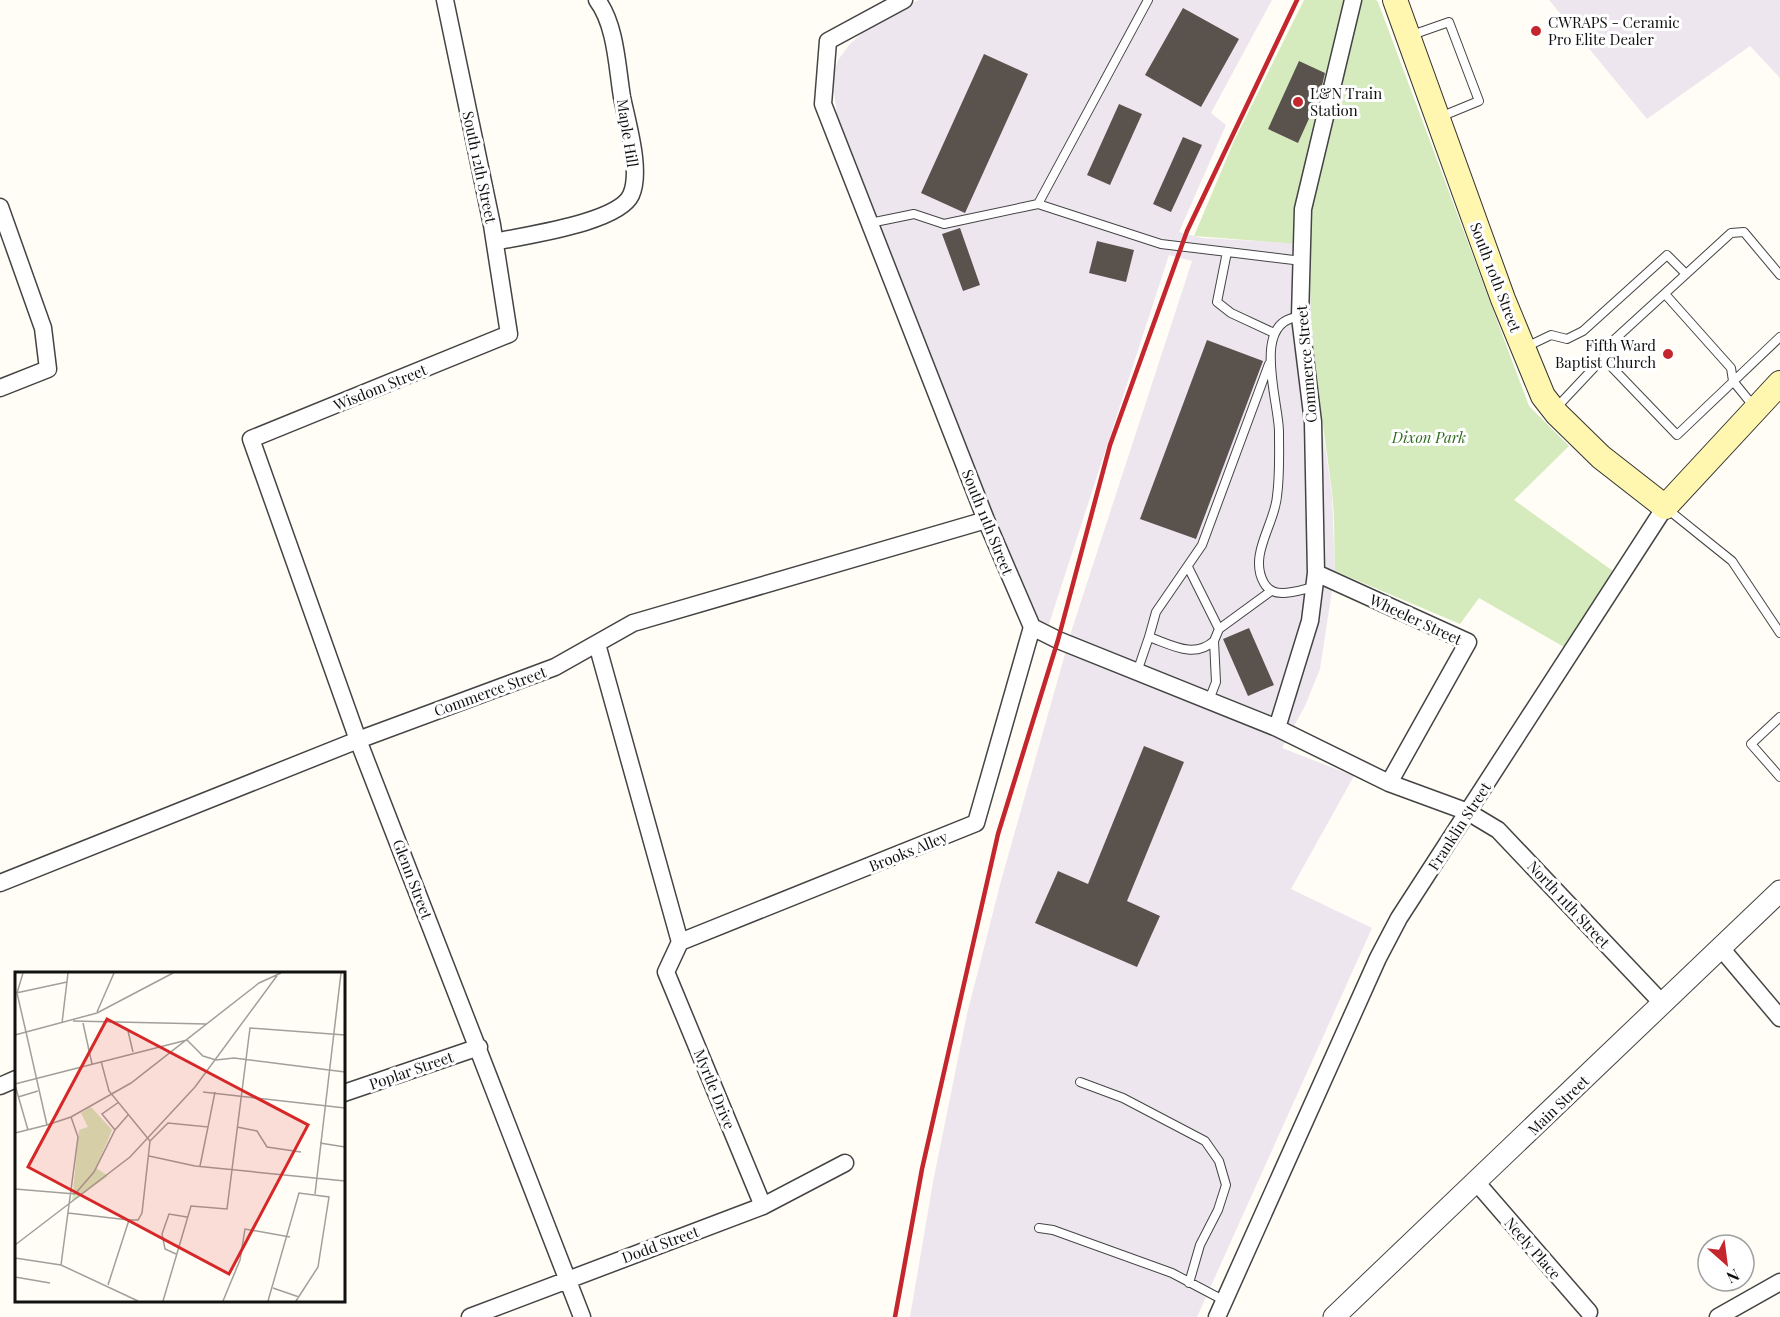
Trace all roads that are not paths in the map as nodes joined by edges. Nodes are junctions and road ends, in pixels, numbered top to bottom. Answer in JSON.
{"nodes":[{"id":1,"x":445,"y":0,"type":"edge"},
{"id":2,"x":597,"y":0,"type":"edge"},
{"id":3,"x":904,"y":0,"type":"edge"},
{"id":4,"x":1148,"y":0,"type":"edge"},
{"id":5,"x":1353,"y":0,"type":"edge"},
{"id":6,"x":1395,"y":0,"type":"edge"},
{"id":7,"x":887,"y":3,"type":"edge"},
{"id":8,"x":1408,"y":36,"type":"junction"},
{"id":9,"x":1438,"y":118,"type":"junction"},
{"id":10,"x":1038,"y":204,"type":"junction"},
{"id":11,"x":0,"y":207,"type":"edge"},
{"id":12,"x":870,"y":223,"type":"junction"},
{"id":13,"x":495,"y":242,"type":"junction"},
{"id":14,"x":1227,"y":252,"type":"junction"},
{"id":15,"x":1302,"y":261,"type":"junction"},
{"id":16,"x":1686,"y":274,"type":"junction"},
{"id":17,"x":1780,"y":275,"type":"edge"},
{"id":18,"x":1665,"y":294,"type":"junction"},
{"id":19,"x":1300,"y":317,"type":"junction"},
{"id":20,"x":1274,"y":333,"type":"junction"},
{"id":21,"x":510,"y":334,"type":"joint"},
{"id":22,"x":1780,"y":337,"type":"edge"},
{"id":23,"x":1523,"y":349,"type":"junction"},
{"id":24,"x":1603,"y":358,"type":"junction"},
{"id":25,"x":1270,"y":361,"type":"junction"},
{"id":26,"x":1733,"y":381,"type":"junction"},
{"id":27,"x":1780,"y":383,"type":"edge"},
{"id":28,"x":0,"y":388,"type":"edge"},
{"id":29,"x":1756,"y":408,"type":"junction"},
{"id":30,"x":1554,"y":410,"type":"junction"},
{"id":31,"x":251,"y":439,"type":"joint"},
{"id":32,"x":1665,"y":507,"type":"junction"},
{"id":33,"x":986,"y":520,"type":"junction"},
{"id":34,"x":1188,"y":567,"type":"junction"},
{"id":35,"x":1315,"y":580,"type":"junction"},
{"id":36,"x":1271,"y":591,"type":"junction"},
{"id":37,"x":1032,"y":627,"type":"junction"},
{"id":38,"x":1219,"y":629,"type":"junction"},
{"id":39,"x":1780,"y":633,"type":"edge"},
{"id":40,"x":1149,"y":638,"type":"junction"},
{"id":41,"x":1214,"y":641,"type":"junction"},
{"id":42,"x":597,"y":644,"type":"junction"},
{"id":43,"x":1137,"y":672,"type":"junction"},
{"id":44,"x":1209,"y":700,"type":"junction"},
{"id":45,"x":1780,"y":717,"type":"edge"},
{"id":46,"x":1277,"y":728,"type":"junction"},
{"id":47,"x":358,"y":740,"type":"junction"},
{"id":48,"x":1780,"y":777,"type":"edge"},
{"id":49,"x":1389,"y":783,"type":"junction"},
{"id":50,"x":1468,"y":812,"type":"junction"},
{"id":51,"x":0,"y":883,"type":"edge"},
{"id":52,"x":1780,"y":891,"type":"edge"},
{"id":53,"x":680,"y":942,"type":"junction"},
{"id":54,"x":1720,"y":946,"type":"junction"},
{"id":55,"x":1663,"y":1004,"type":"junction"},
{"id":56,"x":1780,"y":1017,"type":"edge"},
{"id":57,"x":479,"y":1047,"type":"junction"},
{"id":58,"x":15,"y":1079,"type":"edge"},
{"id":59,"x":1080,"y":1082,"type":"dead end"},
{"id":60,"x":0,"y":1086,"type":"edge"},
{"id":61,"x":345,"y":1094,"type":"edge"},
{"id":62,"x":845,"y":1163,"type":"dead end"},
{"id":63,"x":1477,"y":1183,"type":"junction"},
{"id":64,"x":763,"y":1206,"type":"junction"},
{"id":65,"x":1040,"y":1228,"type":"dead end"},
{"id":66,"x":566,"y":1279,"type":"junction"},
{"id":67,"x":1780,"y":1282,"type":"edge"},
{"id":68,"x":1189,"y":1283,"type":"junction"},
{"id":69,"x":1225,"y":1301,"type":"junction"},
{"id":70,"x":1589,"y":1312,"type":"dead end"},
{"id":71,"x":470,"y":1317,"type":"edge"},
{"id":72,"x":582,"y":1317,"type":"edge"},
{"id":73,"x":1217,"y":1317,"type":"edge"},
{"id":74,"x":1334,"y":1317,"type":"edge"},
{"id":75,"x":1718,"y":1317,"type":"edge"}],
"edges":[{"from":1,"to":13,"type":"street","name":"South 12th Street"},
{"from":2,"to":13,"type":"street","name":"Maple Hill"},
{"from":3,"to":7,"type":"street"},
{"from":4,"to":10,"type":"lane"},
{"from":5,"to":15,"type":"street","name":"Commerce Street"},
{"from":6,"to":8,"type":"main road","name":"South 10th Street"},
{"from":7,"to":12,"type":"street","name":"South 11th Street"},
{"from":8,"to":9,"type":"main road","name":"South 10th Street"},
{"from":8,"to":9,"type":"lane"},
{"from":9,"to":23,"type":"main road","name":"South 10th Street"},
{"from":10,"to":12,"type":"lane"},
{"from":10,"to":14,"type":"lane"},
{"from":11,"to":28,"type":"street"},
{"from":12,"to":33,"type":"street","name":"South 11th Street"},
{"from":13,"to":21,"type":"street","name":"South 12th Street"},
{"from":14,"to":15,"type":"lane"},
{"from":14,"to":20,"type":"lane"},
{"from":15,"to":19,"type":"street","name":"Commerce Street"},
{"from":16,"to":17,"type":"lane"},
{"from":16,"to":18,"type":"lane"},
{"from":16,"to":23,"type":"lane"},
{"from":18,"to":24,"type":"lane"},
{"from":18,"to":26,"type":"lane"},
{"from":19,"to":20,"type":"lane"},
{"from":19,"to":35,"type":"street","name":"Commerce Street"},
{"from":20,"to":25,"type":"lane"},
{"from":21,"to":31,"type":"street","name":"Wisdom Street"},
{"from":22,"to":26,"type":"lane"},
{"from":23,"to":30,"type":"main road","name":"South 10th Street"},
{"from":24,"to":26,"type":"lane"},
{"from":24,"to":30,"type":"lane"},
{"from":25,"to":34,"type":"lane"},
{"from":25,"to":36,"type":"lane"},
{"from":26,"to":29,"type":"lane"},
{"from":27,"to":29,"type":"main road","name":"Franklin Street"},
{"from":29,"to":32,"type":"main road","name":"Franklin Street"},
{"from":30,"to":32,"type":"main road","name":"South 10th Street"},
{"from":31,"to":47,"type":"street","name":"Glenn Street"},
{"from":32,"to":39,"type":"lane"},
{"from":32,"to":50,"type":"street","name":"Franklin Street"},
{"from":33,"to":37,"type":"street","name":"South 11th Street"},
{"from":33,"to":42,"type":"street","name":"Commerce Street"},
{"from":34,"to":38,"type":"lane"},
{"from":34,"to":40,"type":"lane"},
{"from":35,"to":36,"type":"lane"},
{"from":35,"to":46,"type":"street","name":"Commerce Street"},
{"from":35,"to":49,"type":"street","name":"Wheeler Street"},
{"from":36,"to":38,"type":"lane"},
{"from":37,"to":43,"type":"street"},
{"from":37,"to":53,"type":"street","name":"Brooks Alley"},
{"from":38,"to":41,"type":"lane"},
{"from":40,"to":41,"type":"lane"},
{"from":40,"to":43,"type":"lane"},
{"from":41,"to":44,"type":"lane"},
{"from":42,"to":47,"type":"street","name":"Commerce Street"},
{"from":42,"to":53,"type":"street"},
{"from":43,"to":44,"type":"street"},
{"from":44,"to":46,"type":"street"},
{"from":45,"to":48,"type":"lane"},
{"from":46,"to":49,"type":"street"},
{"from":47,"to":51,"type":"street","name":"Commerce Street"},
{"from":47,"to":57,"type":"street","name":"Glenn Street"},
{"from":49,"to":50,"type":"street"},
{"from":50,"to":55,"type":"street","name":"North 11th Street"},
{"from":50,"to":69,"type":"street","name":"Franklin Street"},
{"from":52,"to":54,"type":"street","name":"Main Street"},
{"from":53,"to":64,"type":"street","name":"Myrtle Drive"},
{"from":54,"to":55,"type":"street","name":"Main Street"},
{"from":54,"to":56,"type":"street"},
{"from":55,"to":63,"type":"street","name":"Main Street"},
{"from":57,"to":61,"type":"street","name":"Poplar Street"},
{"from":57,"to":66,"type":"street","name":"Glenn Street"},
{"from":58,"to":60,"type":"street"},
{"from":59,"to":68,"type":"lane"},
{"from":62,"to":64,"type":"street","name":"Dodd Street"},
{"from":63,"to":70,"type":"street","name":"Neely Place"},
{"from":63,"to":74,"type":"street","name":"Main Street"},
{"from":64,"to":66,"type":"street","name":"Dodd Street"},
{"from":65,"to":68,"type":"lane"},
{"from":66,"to":71,"type":"street","name":"Dodd Street"},
{"from":66,"to":72,"type":"street","name":"Glenn Street"},
{"from":67,"to":75,"type":"street"},
{"from":68,"to":69,"type":"lane"},
{"from":69,"to":73,"type":"street","name":"Franklin Street"}]}
